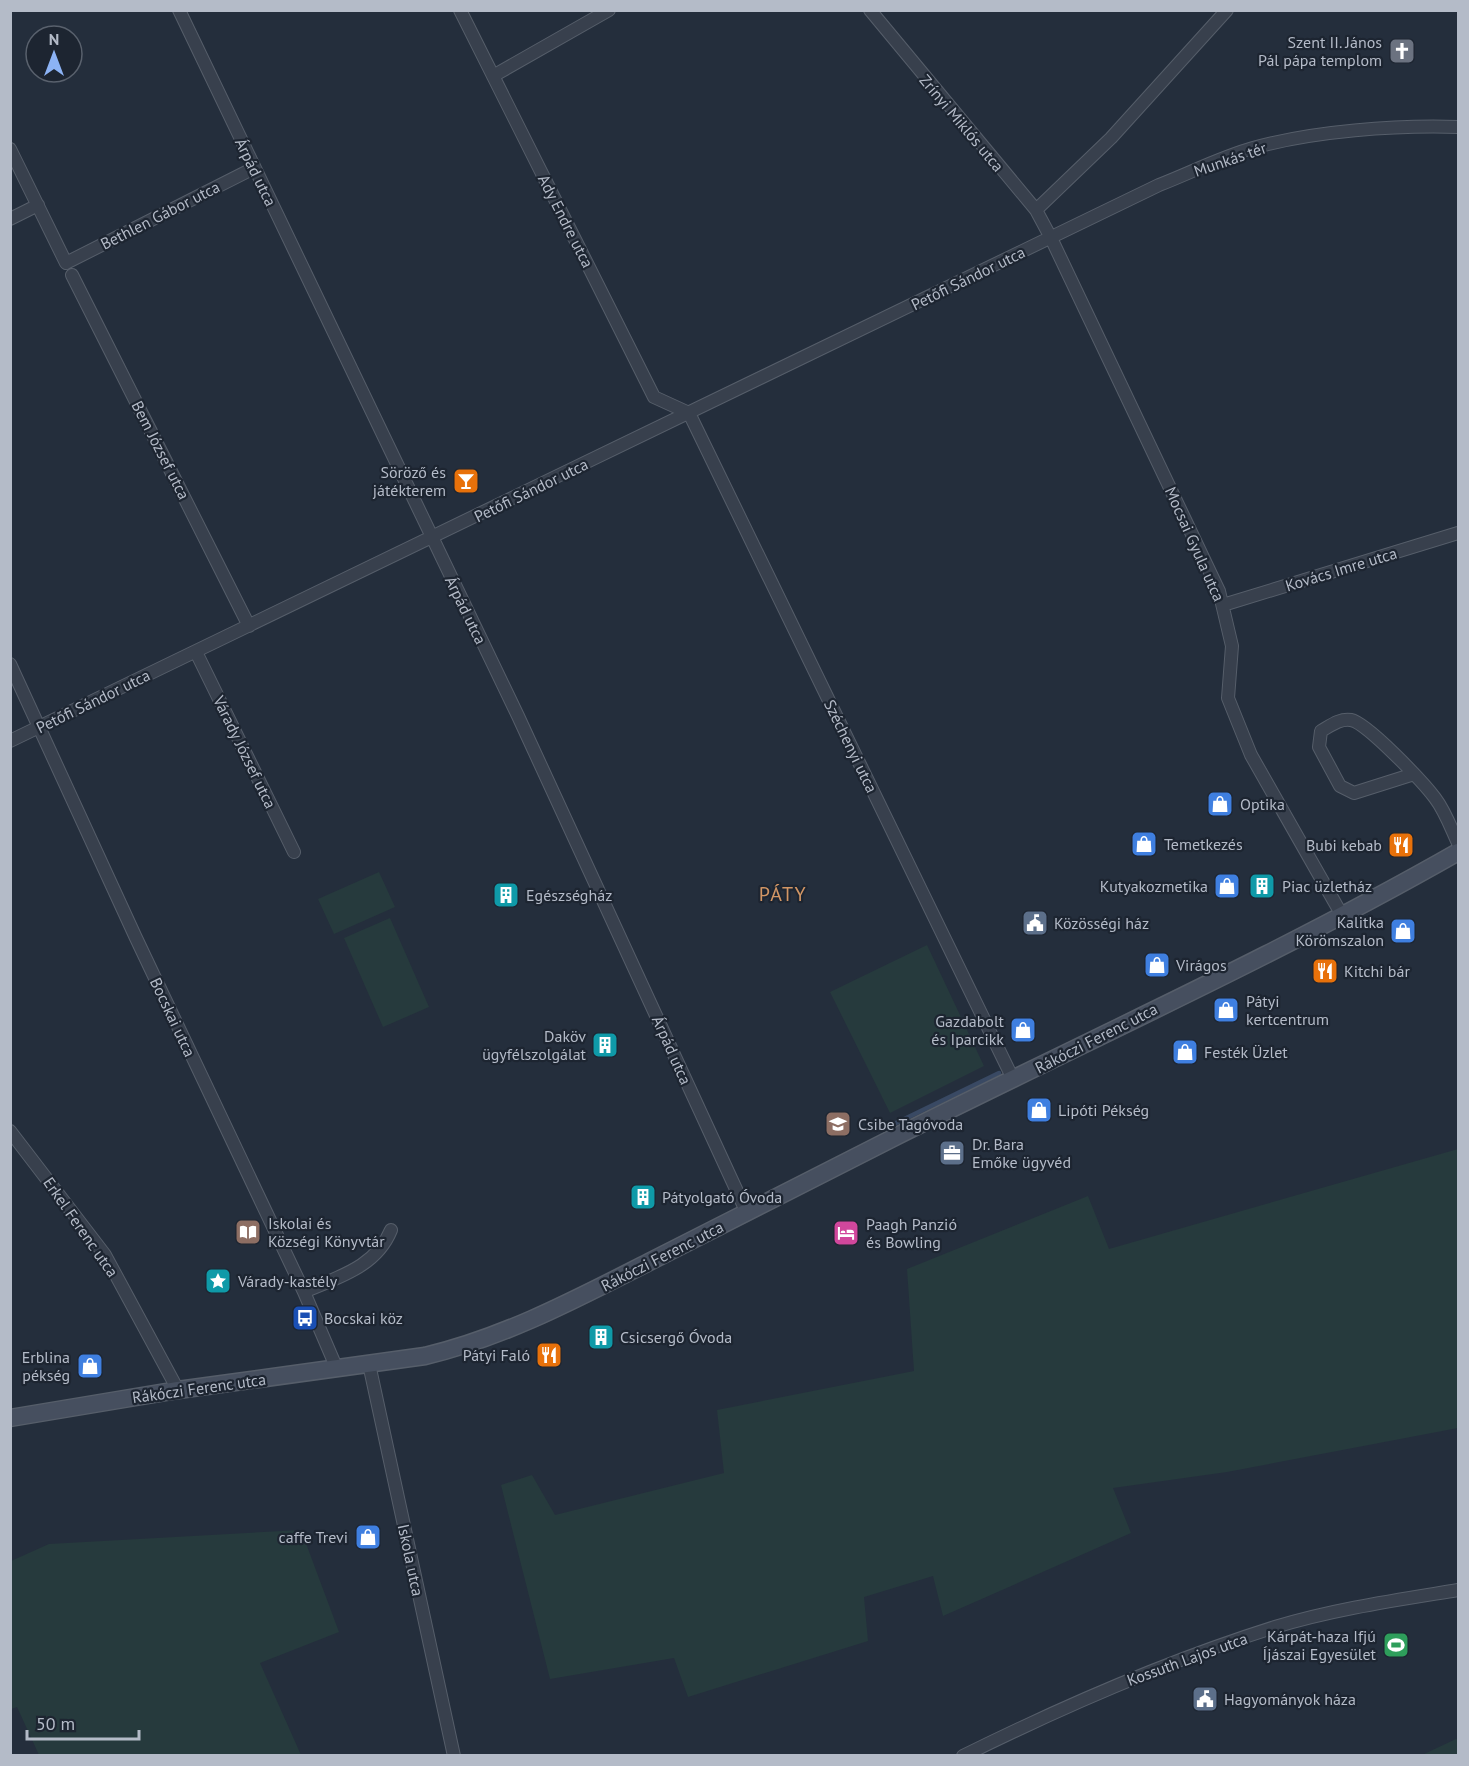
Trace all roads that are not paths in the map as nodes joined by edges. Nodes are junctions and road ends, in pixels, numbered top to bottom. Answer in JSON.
{"nodes":[{"id":1,"x":179,"y":10,"type":"edge"},
{"id":2,"x":460,"y":10,"type":"edge"},
{"id":3,"x":609,"y":10,"type":"edge"},
{"id":4,"x":870,"y":10,"type":"edge"},
{"id":5,"x":1227,"y":10,"type":"edge"},
{"id":6,"x":494,"y":76,"type":"junction"},
{"id":7,"x":1458,"y":127,"type":"edge"},
{"id":8,"x":10,"y":149,"type":"edge"},
{"id":9,"x":254,"y":168,"type":"junction"},
{"id":10,"x":38,"y":205,"type":"junction"},
{"id":11,"x":1036,"y":210,"type":"junction"},
{"id":12,"x":10,"y":219,"type":"edge"},
{"id":13,"x":1051,"y":238,"type":"junction"},
{"id":14,"x":69,"y":269,"type":"junction"},
{"id":15,"x":689,"y":413,"type":"junction"},
{"id":16,"x":1458,"y":533,"type":"edge"},
{"id":17,"x":432,"y":538,"type":"junction"},
{"id":18,"x":1223,"y":605,"type":"junction"},
{"id":19,"x":249,"y":626,"type":"junction"},
{"id":20,"x":196,"y":652,"type":"junction"},
{"id":21,"x":10,"y":664,"type":"edge"},
{"id":22,"x":40,"y":727,"type":"junction"},
{"id":23,"x":10,"y":741,"type":"edge"},
{"id":24,"x":1414,"y":774,"type":"junction"},
{"id":25,"x":1458,"y":843,"type":"edge"},
{"id":26,"x":294,"y":852,"type":"dead end"},
{"id":27,"x":1458,"y":852,"type":"edge"},
{"id":28,"x":1343,"y":917,"type":"junction"},
{"id":29,"x":1012,"y":1079,"type":"junction"},
{"id":30,"x":10,"y":1131,"type":"edge"},
{"id":31,"x":747,"y":1213,"type":"junction"},
{"id":32,"x":391,"y":1230,"type":"dead end"},
{"id":33,"x":304,"y":1292,"type":"junction"},
{"id":34,"x":369,"y":1364,"type":"junction"},
{"id":35,"x":337,"y":1369,"type":"junction"},
{"id":36,"x":178,"y":1390,"type":"junction"},
{"id":37,"x":10,"y":1418,"type":"edge"},
{"id":38,"x":1458,"y":1590,"type":"edge"},
{"id":39,"x":454,"y":1755,"type":"edge"},
{"id":40,"x":963,"y":1755,"type":"edge"}],
"edges":[{"from":1,"to":9,"type":"street","name":"Árpád utca"},
{"from":2,"to":6,"type":"street","name":"Ady Endre utca"},
{"from":3,"to":6,"type":"street"},
{"from":4,"to":11,"type":"street","name":"Zrínyi Miklós utca"},
{"from":5,"to":11,"type":"street"},
{"from":6,"to":15,"type":"street","name":"Ady Endre utca"},
{"from":7,"to":13,"type":"street","name":"Munkás tér"},
{"from":8,"to":10,"type":"street","name":"Bem József utca"},
{"from":9,"to":14,"type":"street","name":"Bethlen Gábor utca"},
{"from":9,"to":17,"type":"street","name":"Árpád utca"},
{"from":10,"to":12,"type":"street"},
{"from":10,"to":14,"type":"street","name":"Bem József utca"},
{"from":11,"to":13,"type":"street","name":"Zrínyi Miklós utca"},
{"from":13,"to":15,"type":"street","name":"Petőfi Sándor utca"},
{"from":13,"to":18,"type":"street","name":"Mocsai Gyula utca"},
{"from":14,"to":19,"type":"street","name":"Bem József utca"},
{"from":15,"to":17,"type":"street","name":"Petőfi Sándor utca"},
{"from":15,"to":29,"type":"street","name":"Széchenyi utca"},
{"from":16,"to":18,"type":"street","name":"Kovács Imre utca"},
{"from":17,"to":19,"type":"street","name":"Petőfi Sándor utca"},
{"from":17,"to":31,"type":"street","name":"Árpád utca"},
{"from":18,"to":28,"type":"street","name":"Mocsai Gyula utca"},
{"from":19,"to":20,"type":"street","name":"Petőfi Sándor utca"},
{"from":20,"to":22,"type":"street","name":"Petőfi Sándor utca"},
{"from":20,"to":26,"type":"street","name":"Várady József utca"},
{"from":21,"to":22,"type":"street","name":"Bocskai utca"},
{"from":22,"to":23,"type":"street","name":"Petőfi Sándor utca"},
{"from":22,"to":33,"type":"street","name":"Bocskai utca"},
{"from":24,"to":24,"type":"street"},
{"from":24,"to":25,"type":"street"},
{"from":27,"to":28,"type":"main road","name":"Rákóczi Ferenc utca"},
{"from":28,"to":29,"type":"main road","name":"Rákóczi Ferenc utca"},
{"from":29,"to":31,"type":"main road","name":"Rákóczi Ferenc utca"},
{"from":30,"to":36,"type":"street","name":"Erkel Ferenc utca"},
{"from":31,"to":34,"type":"main road","name":"Rákóczi Ferenc utca"},
{"from":32,"to":33,"type":"street"},
{"from":33,"to":35,"type":"street","name":"Bocskai utca"},
{"from":34,"to":35,"type":"main road","name":"Rákóczi Ferenc utca"},
{"from":34,"to":39,"type":"street","name":"Iskola utca"},
{"from":35,"to":36,"type":"main road","name":"Rákóczi Ferenc utca"},
{"from":36,"to":37,"type":"main road","name":"Rákóczi Ferenc utca"},
{"from":38,"to":40,"type":"street","name":"Kossuth Lajos utca"}]}
